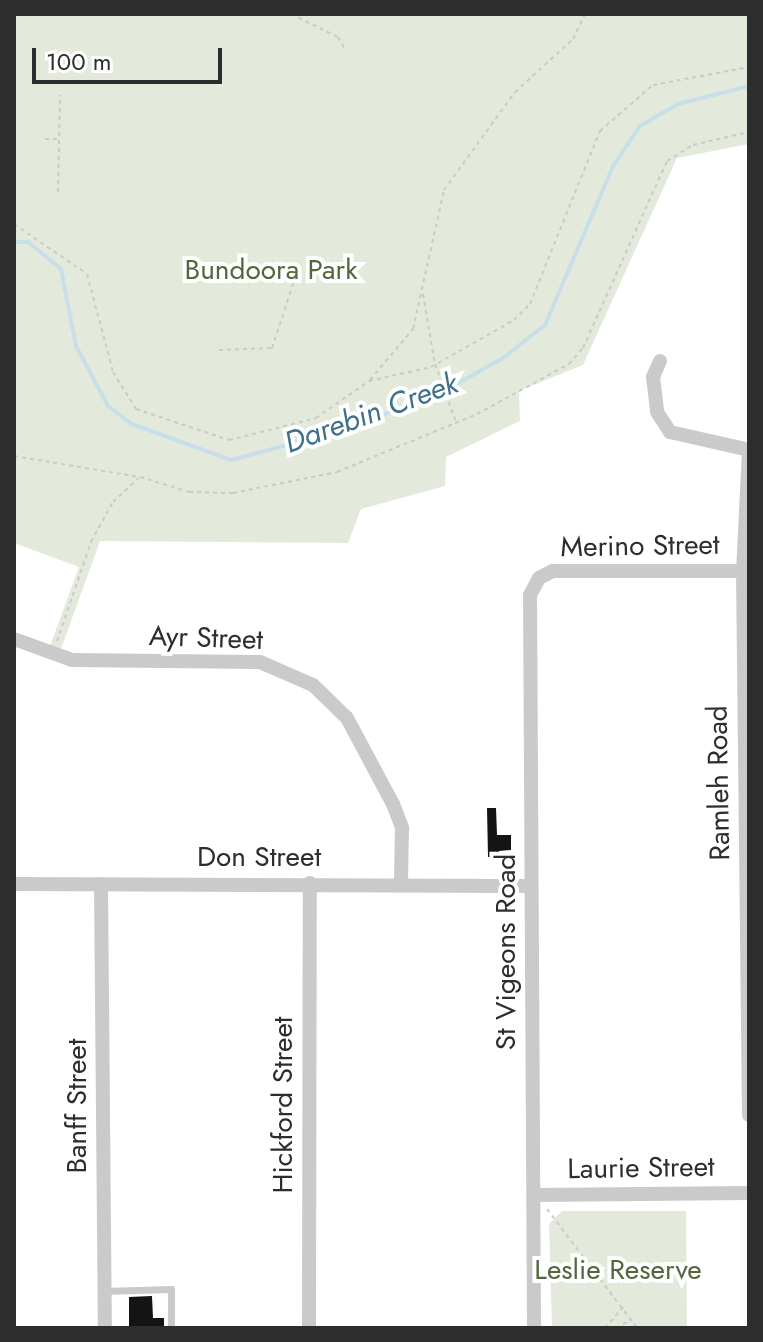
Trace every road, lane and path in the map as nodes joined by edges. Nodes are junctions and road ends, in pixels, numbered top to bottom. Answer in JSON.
{"nodes":[{"id":1,"x":291,"y":14,"type":"edge"},
{"id":2,"x":585,"y":14,"type":"edge"},
{"id":3,"x":346,"y":51,"type":"dead end"},
{"id":4,"x":749,"y":67,"type":"edge"},
{"id":5,"x":60,"y":95,"type":"dead end"},
{"id":6,"x":749,"y":132,"type":"edge"},
{"id":7,"x":45,"y":139,"type":"dead end"},
{"id":8,"x":59,"y":139,"type":"junction"},
{"id":9,"x":58,"y":192,"type":"dead end"},
{"id":10,"x":14,"y":224,"type":"edge"},
{"id":11,"x":299,"y":266,"type":"dead end"},
{"id":12,"x":422,"y":291,"type":"junction"},
{"id":13,"x":219,"y":350,"type":"dead end"},
{"id":14,"x":660,"y":361,"type":"dead end"},
{"id":15,"x":435,"y":364,"type":"junction"},
{"id":16,"x":369,"y":381,"type":"junction"},
{"id":17,"x":456,"y":423,"type":"junction"},
{"id":18,"x":749,"y":450,"type":"edge"},
{"id":19,"x":14,"y":456,"type":"edge"},
{"id":20,"x":140,"y":477,"type":"junction"},
{"id":21,"x":743,"y":571,"type":"junction"},
{"id":22,"x":539,"y":578,"type":"joint"},
{"id":23,"x":14,"y":639,"type":"edge"},
{"id":24,"x":53,"y":654,"type":"junction"},
{"id":25,"x":401,"y":882,"type":"junction"},
{"id":26,"x":531,"y":882,"type":"junction"},
{"id":27,"x":310,"y":883,"type":"junction"},
{"id":28,"x":14,"y":884,"type":"edge"},
{"id":29,"x":101,"y":884,"type":"junction"},
{"id":30,"x":749,"y":1115,"type":"edge"},
{"id":31,"x":749,"y":1193,"type":"edge"},
{"id":32,"x":534,"y":1195,"type":"junction"},
{"id":33,"x":546,"y":1208,"type":"dead end"},
{"id":34,"x":104,"y":1291,"type":"junction"},
{"id":35,"x":625,"y":1305,"type":"junction"},
{"id":36,"x":633,"y":1318,"type":"junction"},
{"id":37,"x":614,"y":1319,"type":"junction"},
{"id":38,"x":621,"y":1324,"type":"junction"},
{"id":39,"x":105,"y":1328,"type":"edge"},
{"id":40,"x":171,"y":1328,"type":"edge"},
{"id":41,"x":309,"y":1328,"type":"edge"},
{"id":42,"x":534,"y":1328,"type":"edge"},
{"id":43,"x":605,"y":1328,"type":"edge"},
{"id":44,"x":616,"y":1328,"type":"edge"},
{"id":45,"x":637,"y":1328,"type":"edge"}],
"edges":[{"from":1,"to":3,"type":"path"},
{"from":2,"to":12,"type":"path"},
{"from":4,"to":15,"type":"path"},
{"from":5,"to":8,"type":"path"},
{"from":6,"to":17,"type":"path"},
{"from":7,"to":8,"type":"path"},
{"from":8,"to":9,"type":"path"},
{"from":10,"to":16,"type":"path"},
{"from":11,"to":13,"type":"path"},
{"from":12,"to":15,"type":"path"},
{"from":12,"to":16,"type":"path"},
{"from":14,"to":18,"type":"street"},
{"from":15,"to":16,"type":"path"},
{"from":15,"to":17,"type":"path"},
{"from":17,"to":20,"type":"path"},
{"from":18,"to":21,"type":"street","name":"Ramleh Road"},
{"from":19,"to":20,"type":"path"},
{"from":20,"to":24,"type":"path"},
{"from":21,"to":22,"type":"street","name":"Merino Street"},
{"from":21,"to":30,"type":"street","name":"Ramleh Road"},
{"from":22,"to":26,"type":"street","name":"St Vigeons Road"},
{"from":23,"to":24,"type":"street","name":"Ayr Street"},
{"from":24,"to":25,"type":"street","name":"Ayr Street"},
{"from":25,"to":26,"type":"street","name":"Don Street"},
{"from":25,"to":27,"type":"street","name":"Don Street"},
{"from":26,"to":32,"type":"street","name":"St Vigeons Road"},
{"from":27,"to":29,"type":"street","name":"Don Street"},
{"from":27,"to":41,"type":"street","name":"Hickford Street"},
{"from":28,"to":29,"type":"street","name":"Don Street"},
{"from":29,"to":34,"type":"street","name":"Banff Street"},
{"from":31,"to":32,"type":"street","name":"Laurie Street"},
{"from":32,"to":42,"type":"street","name":"St Vigeons Road"},
{"from":33,"to":35,"type":"path"},
{"from":34,"to":39,"type":"street","name":"Banff Street"},
{"from":34,"to":40,"type":"lane"},
{"from":35,"to":36,"type":"path"},
{"from":35,"to":37,"type":"path"},
{"from":36,"to":38,"type":"path"},
{"from":36,"to":45,"type":"path"},
{"from":37,"to":38,"type":"path"},
{"from":37,"to":43,"type":"path"},
{"from":38,"to":44,"type":"path"}]}
